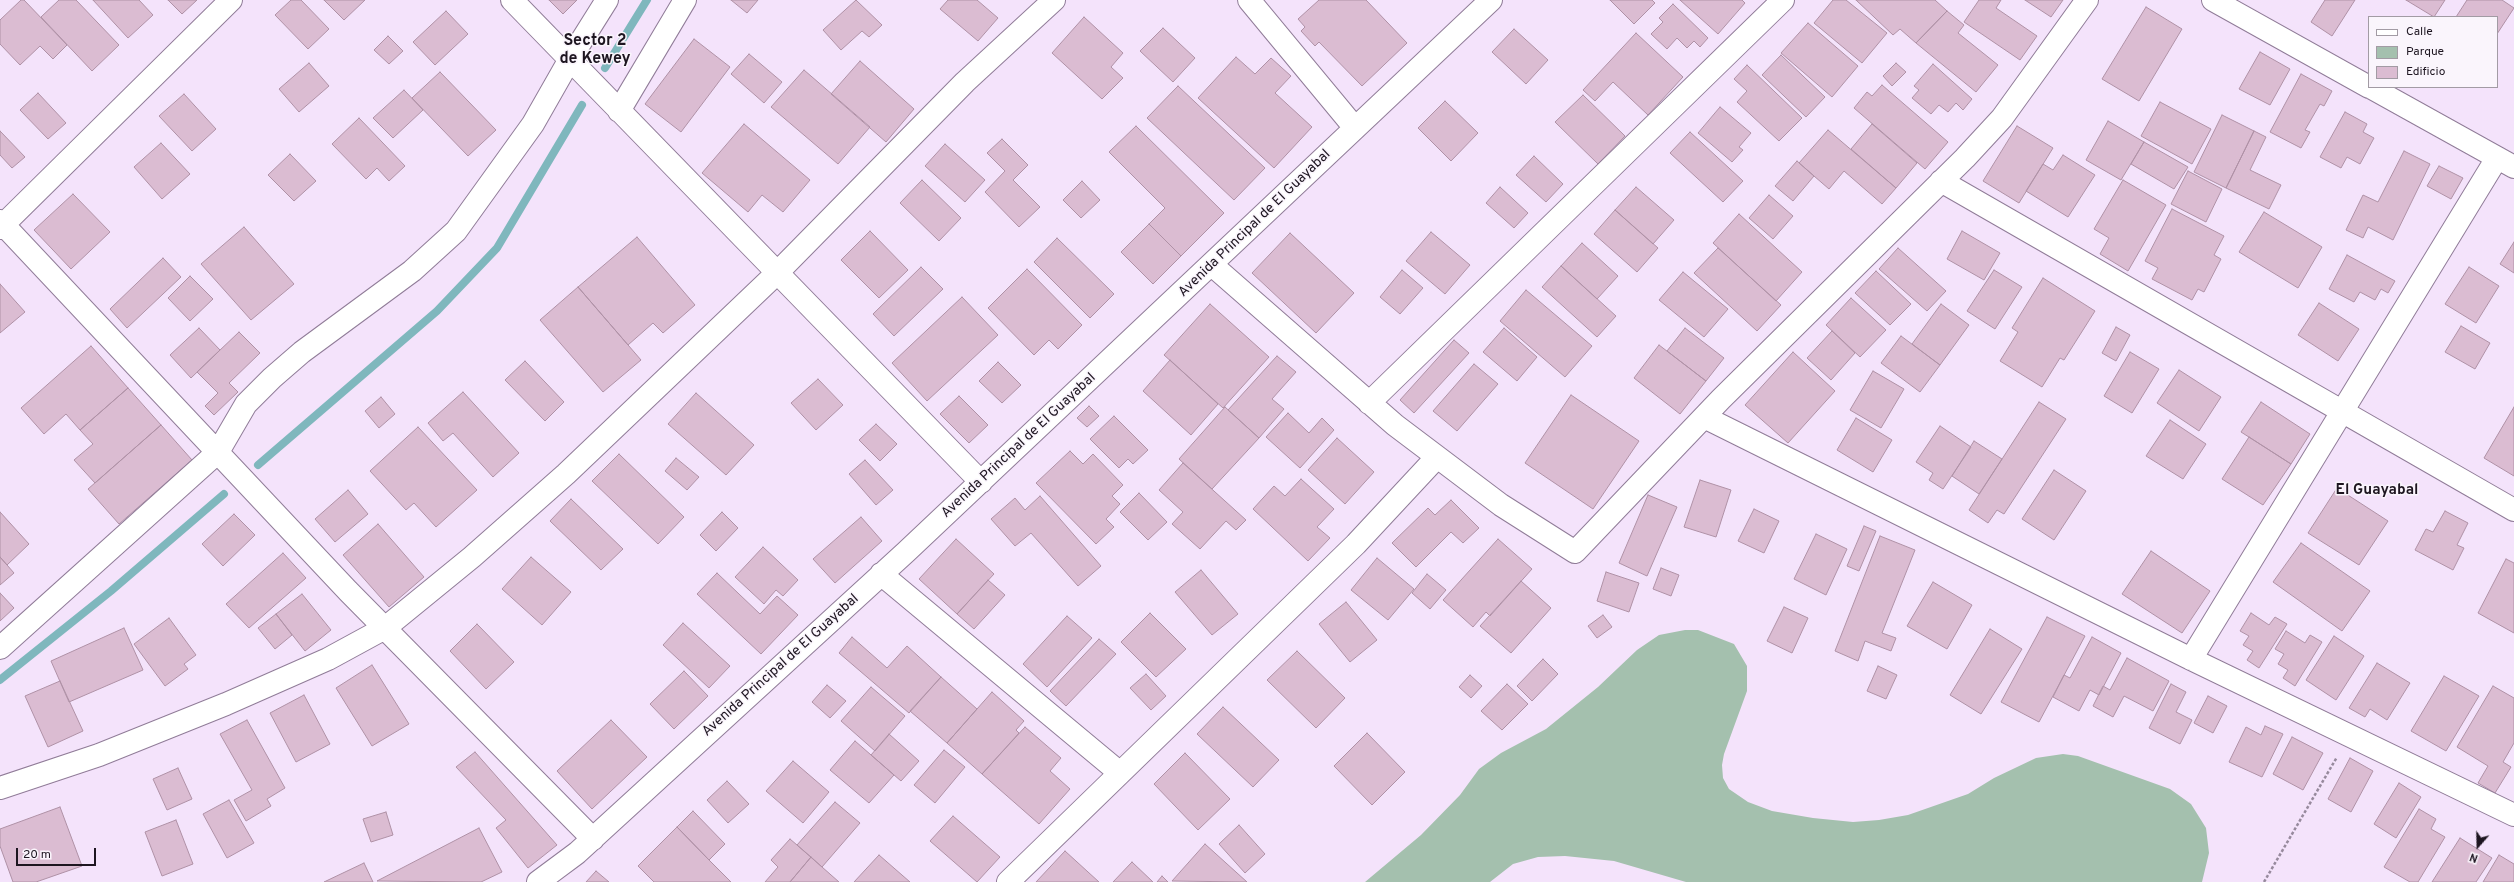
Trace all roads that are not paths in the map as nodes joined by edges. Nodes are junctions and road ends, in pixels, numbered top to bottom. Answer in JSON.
{"nodes":[{"id":1,"x":231,"y":0,"type":"edge"},
{"id":2,"x":512,"y":0,"type":"edge"},
{"id":3,"x":607,"y":0,"type":"edge"},
{"id":4,"x":685,"y":0,"type":"edge"},
{"id":5,"x":1054,"y":0,"type":"edge"},
{"id":6,"x":1249,"y":0,"type":"edge"},
{"id":7,"x":1491,"y":0,"type":"edge"},
{"id":8,"x":1783,"y":0,"type":"edge"},
{"id":9,"x":2087,"y":0,"type":"edge"},
{"id":10,"x":2213,"y":0,"type":"edge"},
{"id":11,"x":570,"y":60,"type":"junction"},
{"id":12,"x":2368,"y":86,"type":"edge"},
{"id":13,"x":2371,"y":88,"type":"edge"},
{"id":14,"x":620,"y":111,"type":"junction"},
{"id":15,"x":1355,"y":128,"type":"junction"},
{"id":16,"x":2506,"y":163,"type":"edge"},
{"id":17,"x":1941,"y":181,"type":"junction"},
{"id":18,"x":1,"y":225,"type":"edge"},
{"id":19,"x":1212,"y":265,"type":"junction"},
{"id":20,"x":777,"y":273,"type":"junction"},
{"id":21,"x":1370,"y":403,"type":"junction"},
{"id":22,"x":2342,"y":412,"type":"junction"},
{"id":23,"x":1704,"y":417,"type":"junction"},
{"id":24,"x":218,"y":452,"type":"junction"},
{"id":25,"x":1437,"y":457,"type":"junction"},
{"id":26,"x":981,"y":482,"type":"junction"},
{"id":27,"x":2514,"y":510,"type":"edge"},
{"id":28,"x":881,"y":574,"type":"junction"},
{"id":29,"x":385,"y":628,"type":"junction"},
{"id":30,"x":0,"y":648,"type":"edge"},
{"id":31,"x":2191,"y":659,"type":"junction"},
{"id":32,"x":1120,"y":774,"type":"junction"},
{"id":33,"x":0,"y":788,"type":"edge"},
{"id":34,"x":2514,"y":815,"type":"edge"},
{"id":35,"x":593,"y":839,"type":"junction"},
{"id":36,"x":538,"y":882,"type":"edge"},
{"id":37,"x":1008,"y":882,"type":"edge"}],
"edges":[{"from":1,"to":18,"type":"street"},
{"from":2,"to":11,"type":"street"},
{"from":3,"to":11,"type":"street"},
{"from":4,"to":14,"type":"street"},
{"from":5,"to":20,"type":"street"},
{"from":6,"to":15,"type":"street"},
{"from":7,"to":15,"type":"street","name":"Avenida Principal de El Guayabal"},
{"from":8,"to":21,"type":"street"},
{"from":9,"to":17,"type":"street"},
{"from":10,"to":12,"type":"street"},
{"from":11,"to":14,"type":"street"},
{"from":11,"to":24,"type":"street"},
{"from":13,"to":16,"type":"street"},
{"from":14,"to":20,"type":"street"},
{"from":15,"to":19,"type":"street","name":"Avenida Principal de El Guayabal"},
{"from":16,"to":22,"type":"street"},
{"from":17,"to":22,"type":"street"},
{"from":17,"to":23,"type":"street"},
{"from":18,"to":24,"type":"street"},
{"from":19,"to":21,"type":"street"},
{"from":19,"to":26,"type":"street","name":"Avenida Principal de El Guayabal"},
{"from":20,"to":26,"type":"street"},
{"from":20,"to":29,"type":"street"},
{"from":21,"to":25,"type":"street"},
{"from":22,"to":27,"type":"street"},
{"from":22,"to":31,"type":"street"},
{"from":23,"to":25,"type":"street"},
{"from":23,"to":31,"type":"street"},
{"from":24,"to":29,"type":"street"},
{"from":24,"to":30,"type":"street"},
{"from":25,"to":32,"type":"street"},
{"from":26,"to":28,"type":"street","name":"Avenida Principal de El Guayabal"},
{"from":28,"to":32,"type":"street"},
{"from":28,"to":35,"type":"street","name":"Avenida Principal de El Guayabal"},
{"from":29,"to":33,"type":"street"},
{"from":29,"to":35,"type":"street"},
{"from":31,"to":34,"type":"street"},
{"from":32,"to":37,"type":"street"},
{"from":35,"to":36,"type":"street","name":"Avenida Principal de El Guayabal"}]}
